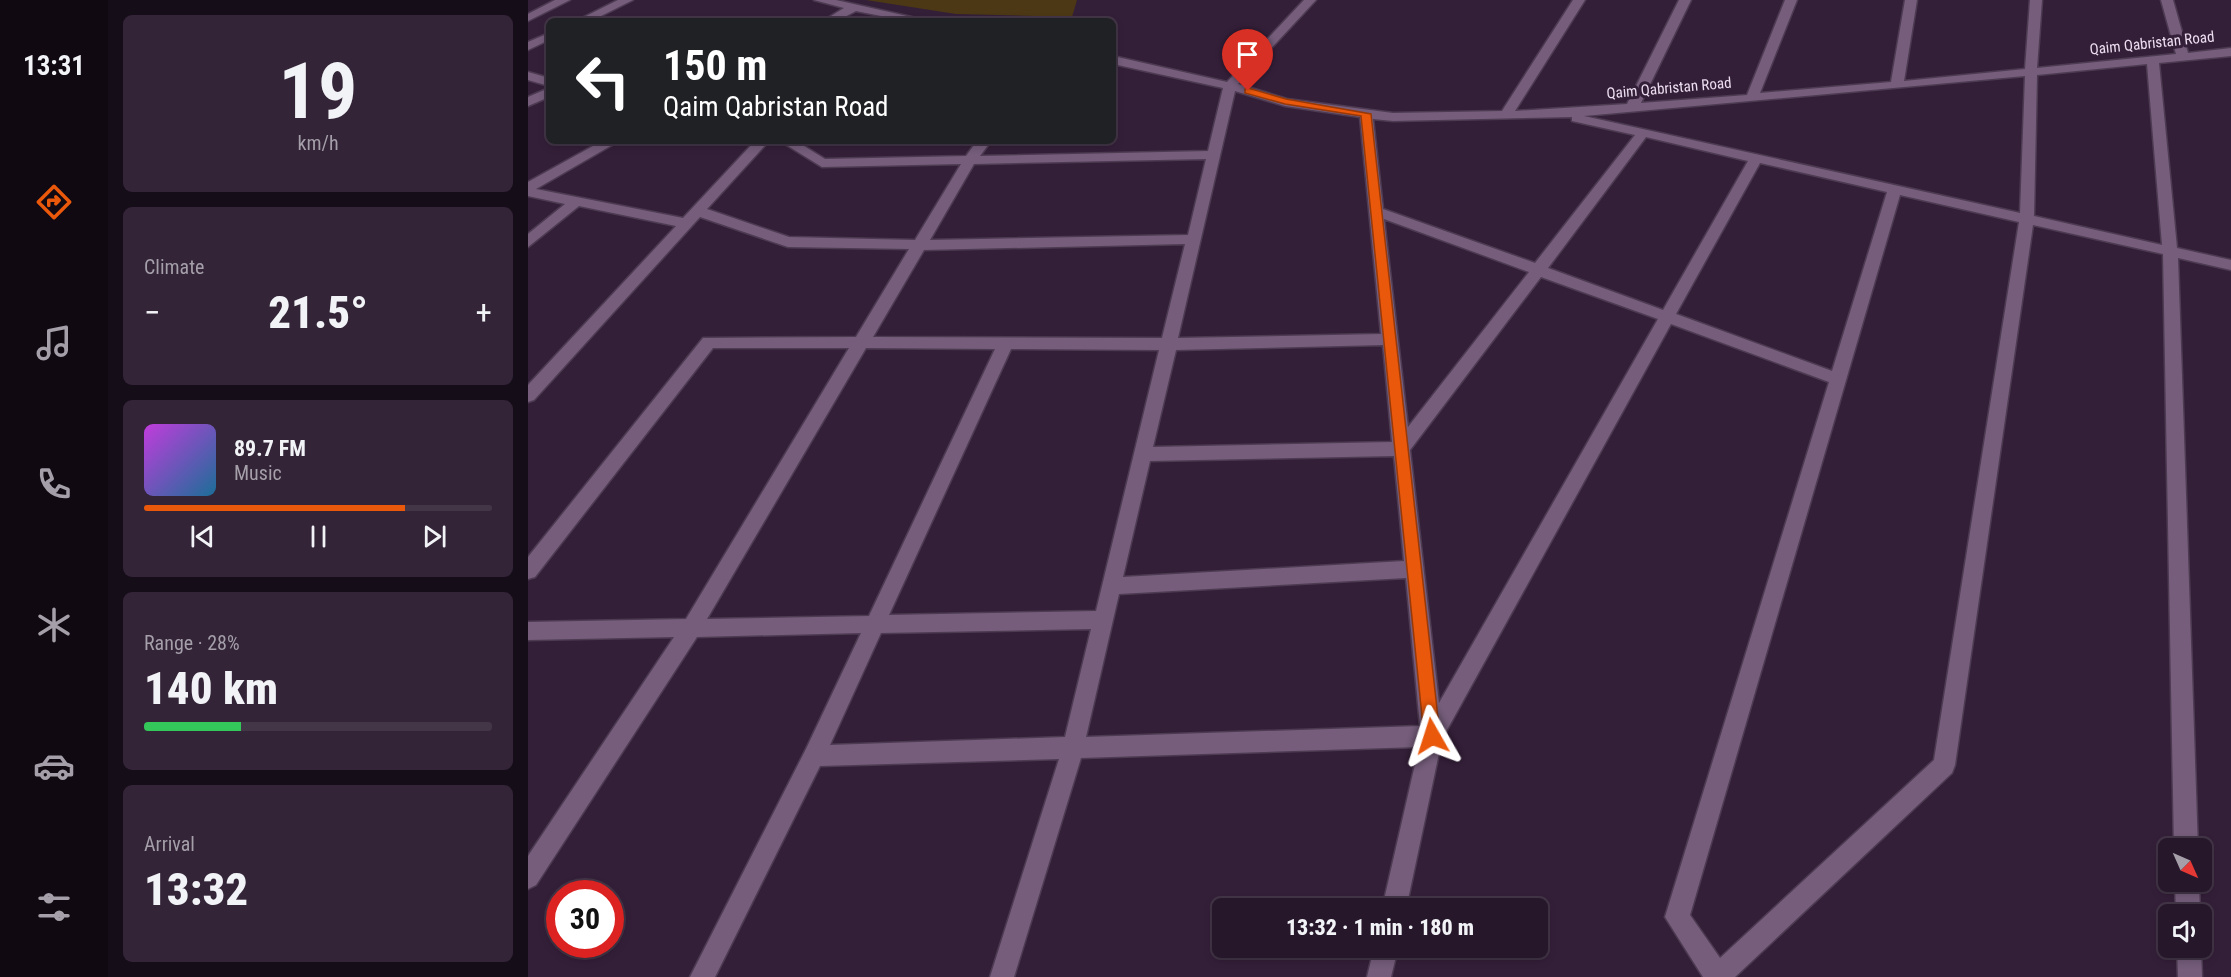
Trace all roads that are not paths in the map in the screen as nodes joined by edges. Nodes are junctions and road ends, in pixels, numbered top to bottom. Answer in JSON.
{"nodes":[{"id":1,"x":564,"y":0,"type":"edge"},
{"id":2,"x":627,"y":0,"type":"edge"},
{"id":3,"x":820,"y":0,"type":"edge"},
{"id":4,"x":1310,"y":0,"type":"edge"},
{"id":5,"x":1578,"y":0,"type":"edge"},
{"id":6,"x":1685,"y":0,"type":"edge"},
{"id":7,"x":1791,"y":0,"type":"edge"},
{"id":8,"x":1911,"y":0,"type":"edge"},
{"id":9,"x":2036,"y":0,"type":"edge"},
{"id":10,"x":2167,"y":0,"type":"edge"},
{"id":11,"x":853,"y":8,"type":"junction"},
{"id":12,"x":530,"y":16,"type":"edge"},
{"id":13,"x":588,"y":18,"type":"edge"},
{"id":14,"x":835,"y":18,"type":"edge"},
{"id":15,"x":907,"y":18,"type":"edge"},
{"id":16,"x":546,"y":37,"type":"edge"},
{"id":17,"x":528,"y":46,"type":"edge"},
{"id":18,"x":2231,"y":52,"type":"edge"},
{"id":19,"x":2183,"y":57,"type":"junction"},
{"id":20,"x":2153,"y":60,"type":"junction"},
{"id":21,"x":1116,"y":61,"type":"edge"},
{"id":22,"x":2031,"y":72,"type":"junction"},
{"id":23,"x":528,"y":76,"type":"edge"},
{"id":24,"x":546,"y":81,"type":"edge"},
{"id":25,"x":1897,"y":85,"type":"junction"},
{"id":26,"x":1230,"y":86,"type":"junction"},
{"id":27,"x":546,"y":93,"type":"edge"},
{"id":28,"x":1752,"y":98,"type":"junction"},
{"id":29,"x":528,"y":102,"type":"edge"},
{"id":30,"x":1632,"y":108,"type":"junction"},
{"id":31,"x":1366,"y":114,"type":"junction"},
{"id":32,"x":1558,"y":114,"type":"junction"},
{"id":33,"x":1506,"y":115,"type":"junction"},
{"id":34,"x":1643,"y":133,"type":"junction"},
{"id":35,"x":607,"y":144,"type":"edge"},
{"id":36,"x":759,"y":144,"type":"edge"},
{"id":37,"x":792,"y":144,"type":"edge"},
{"id":38,"x":982,"y":144,"type":"edge"},
{"id":39,"x":1214,"y":155,"type":"junction"},
{"id":40,"x":1756,"y":158,"type":"junction"},
{"id":41,"x":970,"y":160,"type":"junction"},
{"id":42,"x":1895,"y":189,"type":"junction"},
{"id":43,"x":528,"y":190,"type":"edge"},
{"id":44,"x":576,"y":202,"type":"junction"},
{"id":45,"x":698,"y":211,"type":"junction"},
{"id":46,"x":1376,"y":211,"type":"junction"},
{"id":47,"x":2027,"y":218,"type":"junction"},
{"id":48,"x":686,"y":224,"type":"junction"},
{"id":49,"x":1194,"y":239,"type":"junction"},
{"id":50,"x":528,"y":242,"type":"edge"},
{"id":51,"x":919,"y":245,"type":"junction"},
{"id":52,"x":2170,"y":250,"type":"junction"},
{"id":53,"x":2231,"y":264,"type":"edge"},
{"id":54,"x":1538,"y":270,"type":"junction"},
{"id":55,"x":1668,"y":317,"type":"junction"},
{"id":56,"x":1390,"y":339,"type":"junction"},
{"id":57,"x":861,"y":342,"type":"junction"},
{"id":58,"x":1006,"y":343,"type":"junction"},
{"id":59,"x":1170,"y":344,"type":"junction"},
{"id":60,"x":1838,"y":379,"type":"junction"},
{"id":61,"x":528,"y":396,"type":"edge"},
{"id":62,"x":1401,"y":449,"type":"junction"},
{"id":63,"x":1144,"y":454,"type":"junction"},
{"id":64,"x":1414,"y":569,"type":"junction"},
{"id":65,"x":528,"y":571,"type":"edge"},
{"id":66,"x":1113,"y":586,"type":"junction"},
{"id":67,"x":1105,"y":620,"type":"junction"},
{"id":68,"x":876,"y":624,"type":"junction"},
{"id":69,"x":691,"y":628,"type":"junction"},
{"id":70,"x":528,"y":631,"type":"edge"},
{"id":71,"x":1432,"y":736,"type":"junction"},
{"id":72,"x":1073,"y":748,"type":"junction"},
{"id":73,"x":814,"y":756,"type":"junction"},
{"id":74,"x":2186,"y":838,"type":"edge"},
{"id":75,"x":528,"y":877,"type":"edge"},
{"id":76,"x":1396,"y":898,"type":"edge"},
{"id":77,"x":1384,"y":958,"type":"edge"},
{"id":78,"x":2189,"y":958,"type":"edge"},
{"id":79,"x":702,"y":977,"type":"edge"},
{"id":80,"x":1002,"y":977,"type":"edge"},
{"id":81,"x":1379,"y":977,"type":"edge"},
{"id":82,"x":1718,"y":977,"type":"edge"},
{"id":83,"x":2190,"y":977,"type":"edge"}],
"edges":[{"from":1,"to":12,"type":"street"},
{"from":2,"to":13,"type":"street"},
{"from":3,"to":11,"type":"street"},
{"from":4,"to":26,"type":"street"},
{"from":5,"to":33,"type":"street"},
{"from":6,"to":30,"type":"street"},
{"from":7,"to":28,"type":"street"},
{"from":8,"to":25,"type":"street"},
{"from":9,"to":22,"type":"street"},
{"from":10,"to":19,"type":"street"},
{"from":11,"to":14,"type":"street"},
{"from":11,"to":15,"type":"street"},
{"from":16,"to":17,"type":"street"},
{"from":18,"to":19,"type":"street","name":"Qaim Qabristan Road"},
{"from":19,"to":20,"type":"street","name":"Qaim Qabristan Road"},
{"from":20,"to":22,"type":"street","name":"Qaim Qabristan Road"},
{"from":20,"to":52,"type":"street"},
{"from":21,"to":26,"type":"street","name":"Qaim Qabristan Road"},
{"from":22,"to":25,"type":"street","name":"Qaim Qabristan Road"},
{"from":22,"to":47,"type":"street"},
{"from":23,"to":24,"type":"street"},
{"from":25,"to":28,"type":"street","name":"Qaim Qabristan Road"},
{"from":26,"to":31,"type":"street","name":"Qaim Qabristan Road"},
{"from":26,"to":39,"type":"street"},
{"from":27,"to":29,"type":"street"},
{"from":28,"to":30,"type":"street","name":"Qaim Qabristan Road"},
{"from":30,"to":32,"type":"street","name":"Qaim Qabristan Road"},
{"from":31,"to":33,"type":"street","name":"Qaim Qabristan Road"},
{"from":31,"to":46,"type":"street"},
{"from":32,"to":33,"type":"street","name":"Qaim Qabristan Road"},
{"from":32,"to":34,"type":"street"},
{"from":34,"to":40,"type":"street"},
{"from":34,"to":54,"type":"street"},
{"from":35,"to":43,"type":"street"},
{"from":36,"to":45,"type":"street"},
{"from":37,"to":41,"type":"street"},
{"from":38,"to":41,"type":"street"},
{"from":39,"to":41,"type":"street"},
{"from":39,"to":49,"type":"street"},
{"from":40,"to":42,"type":"street"},
{"from":40,"to":55,"type":"street"},
{"from":41,"to":51,"type":"street"},
{"from":42,"to":47,"type":"street"},
{"from":42,"to":60,"type":"street"},
{"from":43,"to":44,"type":"street"},
{"from":44,"to":48,"type":"street"},
{"from":44,"to":50,"type":"street"},
{"from":45,"to":48,"type":"street"},
{"from":45,"to":51,"type":"street"},
{"from":46,"to":54,"type":"street"},
{"from":46,"to":56,"type":"street"},
{"from":47,"to":52,"type":"street"},
{"from":47,"to":82,"type":"street"},
{"from":48,"to":61,"type":"street"},
{"from":49,"to":51,"type":"street"},
{"from":49,"to":59,"type":"street"},
{"from":51,"to":57,"type":"street"},
{"from":52,"to":53,"type":"street"},
{"from":52,"to":74,"type":"street"},
{"from":54,"to":55,"type":"street"},
{"from":54,"to":62,"type":"street"},
{"from":55,"to":60,"type":"street"},
{"from":55,"to":71,"type":"street"},
{"from":56,"to":59,"type":"street"},
{"from":56,"to":62,"type":"street"},
{"from":57,"to":58,"type":"street"},
{"from":57,"to":65,"type":"street"},
{"from":57,"to":69,"type":"street"},
{"from":58,"to":59,"type":"street"},
{"from":58,"to":68,"type":"street"},
{"from":59,"to":63,"type":"street"},
{"from":60,"to":82,"type":"street"},
{"from":62,"to":63,"type":"street"},
{"from":62,"to":64,"type":"street"},
{"from":63,"to":66,"type":"street"},
{"from":64,"to":66,"type":"street"},
{"from":64,"to":71,"type":"street"},
{"from":66,"to":67,"type":"street"},
{"from":67,"to":68,"type":"street"},
{"from":67,"to":72,"type":"street"},
{"from":68,"to":69,"type":"street"},
{"from":68,"to":73,"type":"street"},
{"from":69,"to":70,"type":"street"},
{"from":69,"to":75,"type":"street"},
{"from":71,"to":72,"type":"street"},
{"from":71,"to":76,"type":"street"},
{"from":72,"to":73,"type":"street"},
{"from":72,"to":80,"type":"street"},
{"from":73,"to":79,"type":"street"},
{"from":77,"to":81,"type":"street"},
{"from":78,"to":83,"type":"street"}]}
